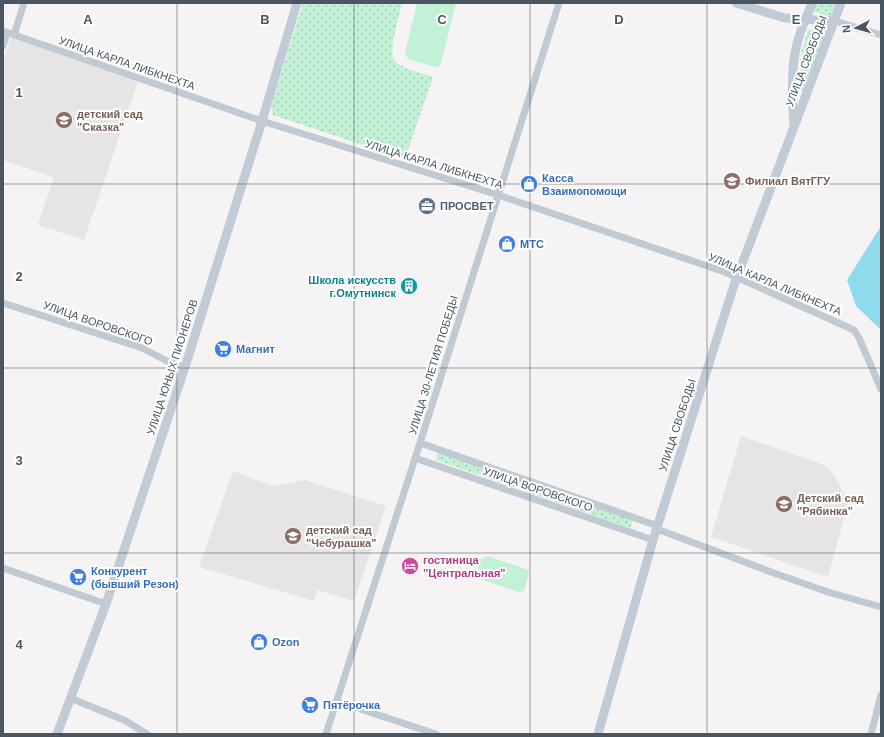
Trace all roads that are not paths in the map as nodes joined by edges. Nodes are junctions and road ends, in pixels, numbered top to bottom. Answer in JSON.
{"nodes":[{"id":1,"x":24,"y":3,"type":"edge"},
{"id":2,"x":297,"y":3,"type":"edge"},
{"id":3,"x":559,"y":3,"type":"edge"},
{"id":4,"x":736,"y":3,"type":"edge"},
{"id":5,"x":812,"y":3,"type":"edge"},
{"id":6,"x":841,"y":3,"type":"edge"},
{"id":7,"x":806,"y":20,"type":"junction"},
{"id":8,"x":834,"y":21,"type":"junction"},
{"id":9,"x":8,"y":33,"type":"edge"},
{"id":10,"x":881,"y":35,"type":"edge"},
{"id":11,"x":3,"y":46,"type":"edge"},
{"id":12,"x":262,"y":122,"type":"junction"},
{"id":13,"x":794,"y":127,"type":"junction"},
{"id":14,"x":498,"y":195,"type":"junction"},
{"id":15,"x":737,"y":277,"type":"junction"},
{"id":16,"x":3,"y":303,"type":"edge"},
{"id":17,"x":185,"y":367,"type":"junction"},
{"id":18,"x":881,"y":389,"type":"edge"},
{"id":19,"x":420,"y":443,"type":"junction"},
{"id":20,"x":415,"y":458,"type":"junction"},
{"id":21,"x":658,"y":527,"type":"junction"},
{"id":22,"x":654,"y":540,"type":"junction"},
{"id":23,"x":3,"y":568,"type":"edge"},
{"id":24,"x":106,"y":604,"type":"junction"},
{"id":25,"x":881,"y":607,"type":"edge"},
{"id":26,"x":881,"y":695,"type":"edge"},
{"id":27,"x":70,"y":698,"type":"junction"},
{"id":28,"x":336,"y":701,"type":"junction"},
{"id":29,"x":57,"y":734,"type":"edge"},
{"id":30,"x":147,"y":734,"type":"edge"},
{"id":31,"x":326,"y":734,"type":"edge"},
{"id":32,"x":436,"y":734,"type":"edge"},
{"id":33,"x":598,"y":734,"type":"edge"},
{"id":34,"x":871,"y":734,"type":"edge"}],
"edges":[{"from":1,"to":9,"type":"street"},
{"from":2,"to":12,"type":"main road","name":"УЛИЦА ЮНЫХ ПИОНЕРОВ"},
{"from":3,"to":14,"type":"street","name":"УЛИЦА 30-ЛЕТИЯ ПОБЕДЫ"},
{"from":4,"to":7,"type":"main road"},
{"from":5,"to":7,"type":"main road","name":"УЛИЦА СВОБОДЫ"},
{"from":6,"to":8,"type":"main road","name":"УЛИЦА СВОБОДЫ"},
{"from":7,"to":8,"type":"main road"},
{"from":7,"to":13,"type":"main road","name":"УЛИЦА СВОБОДЫ"},
{"from":8,"to":10,"type":"street"},
{"from":8,"to":13,"type":"main road","name":"УЛИЦА СВОБОДЫ"},
{"from":9,"to":11,"type":"street"},
{"from":9,"to":12,"type":"street","name":"УЛИЦА КАРЛА ЛИБКНЕХТА"},
{"from":12,"to":14,"type":"street","name":"УЛИЦА КАРЛА ЛИБКНЕХТА"},
{"from":12,"to":17,"type":"main road","name":"УЛИЦА ЮНЫХ ПИОНЕРОВ"},
{"from":13,"to":15,"type":"main road","name":"УЛИЦА СВОБОДЫ"},
{"from":14,"to":15,"type":"street","name":"УЛИЦА КАРЛА ЛИБКНЕХТА"},
{"from":14,"to":19,"type":"street","name":"УЛИЦА 30-ЛЕТИЯ ПОБЕДЫ"},
{"from":15,"to":18,"type":"street","name":"УЛИЦА КАРЛА ЛИБКНЕХТА"},
{"from":15,"to":21,"type":"main road","name":"УЛИЦА СВОБОДЫ"},
{"from":16,"to":17,"type":"street","name":"УЛИЦА ВОРОВСКОГО"},
{"from":17,"to":24,"type":"main road","name":"УЛИЦА ЮНЫХ ПИОНЕРОВ"},
{"from":19,"to":20,"type":"street","name":"УЛИЦА 30-ЛЕТИЯ ПОБЕДЫ"},
{"from":19,"to":21,"type":"street"},
{"from":20,"to":22,"type":"street","name":"УЛИЦА ВОРОВСКОГО"},
{"from":20,"to":28,"type":"street","name":"УЛИЦА 30-ЛЕТИЯ ПОБЕДЫ"},
{"from":21,"to":22,"type":"main road","name":"УЛИЦА СВОБОДЫ"},
{"from":21,"to":25,"type":"street"},
{"from":22,"to":33,"type":"main road","name":"УЛИЦА СВОБОДЫ"},
{"from":23,"to":24,"type":"street"},
{"from":24,"to":27,"type":"main road","name":"УЛИЦА ЮНЫХ ПИОНЕРОВ"},
{"from":26,"to":34,"type":"street"},
{"from":27,"to":29,"type":"main road","name":"УЛИЦА ЮНЫХ ПИОНЕРОВ"},
{"from":27,"to":30,"type":"street"},
{"from":28,"to":31,"type":"street","name":"УЛИЦА 30-ЛЕТИЯ ПОБЕДЫ"},
{"from":28,"to":32,"type":"street"}]}
